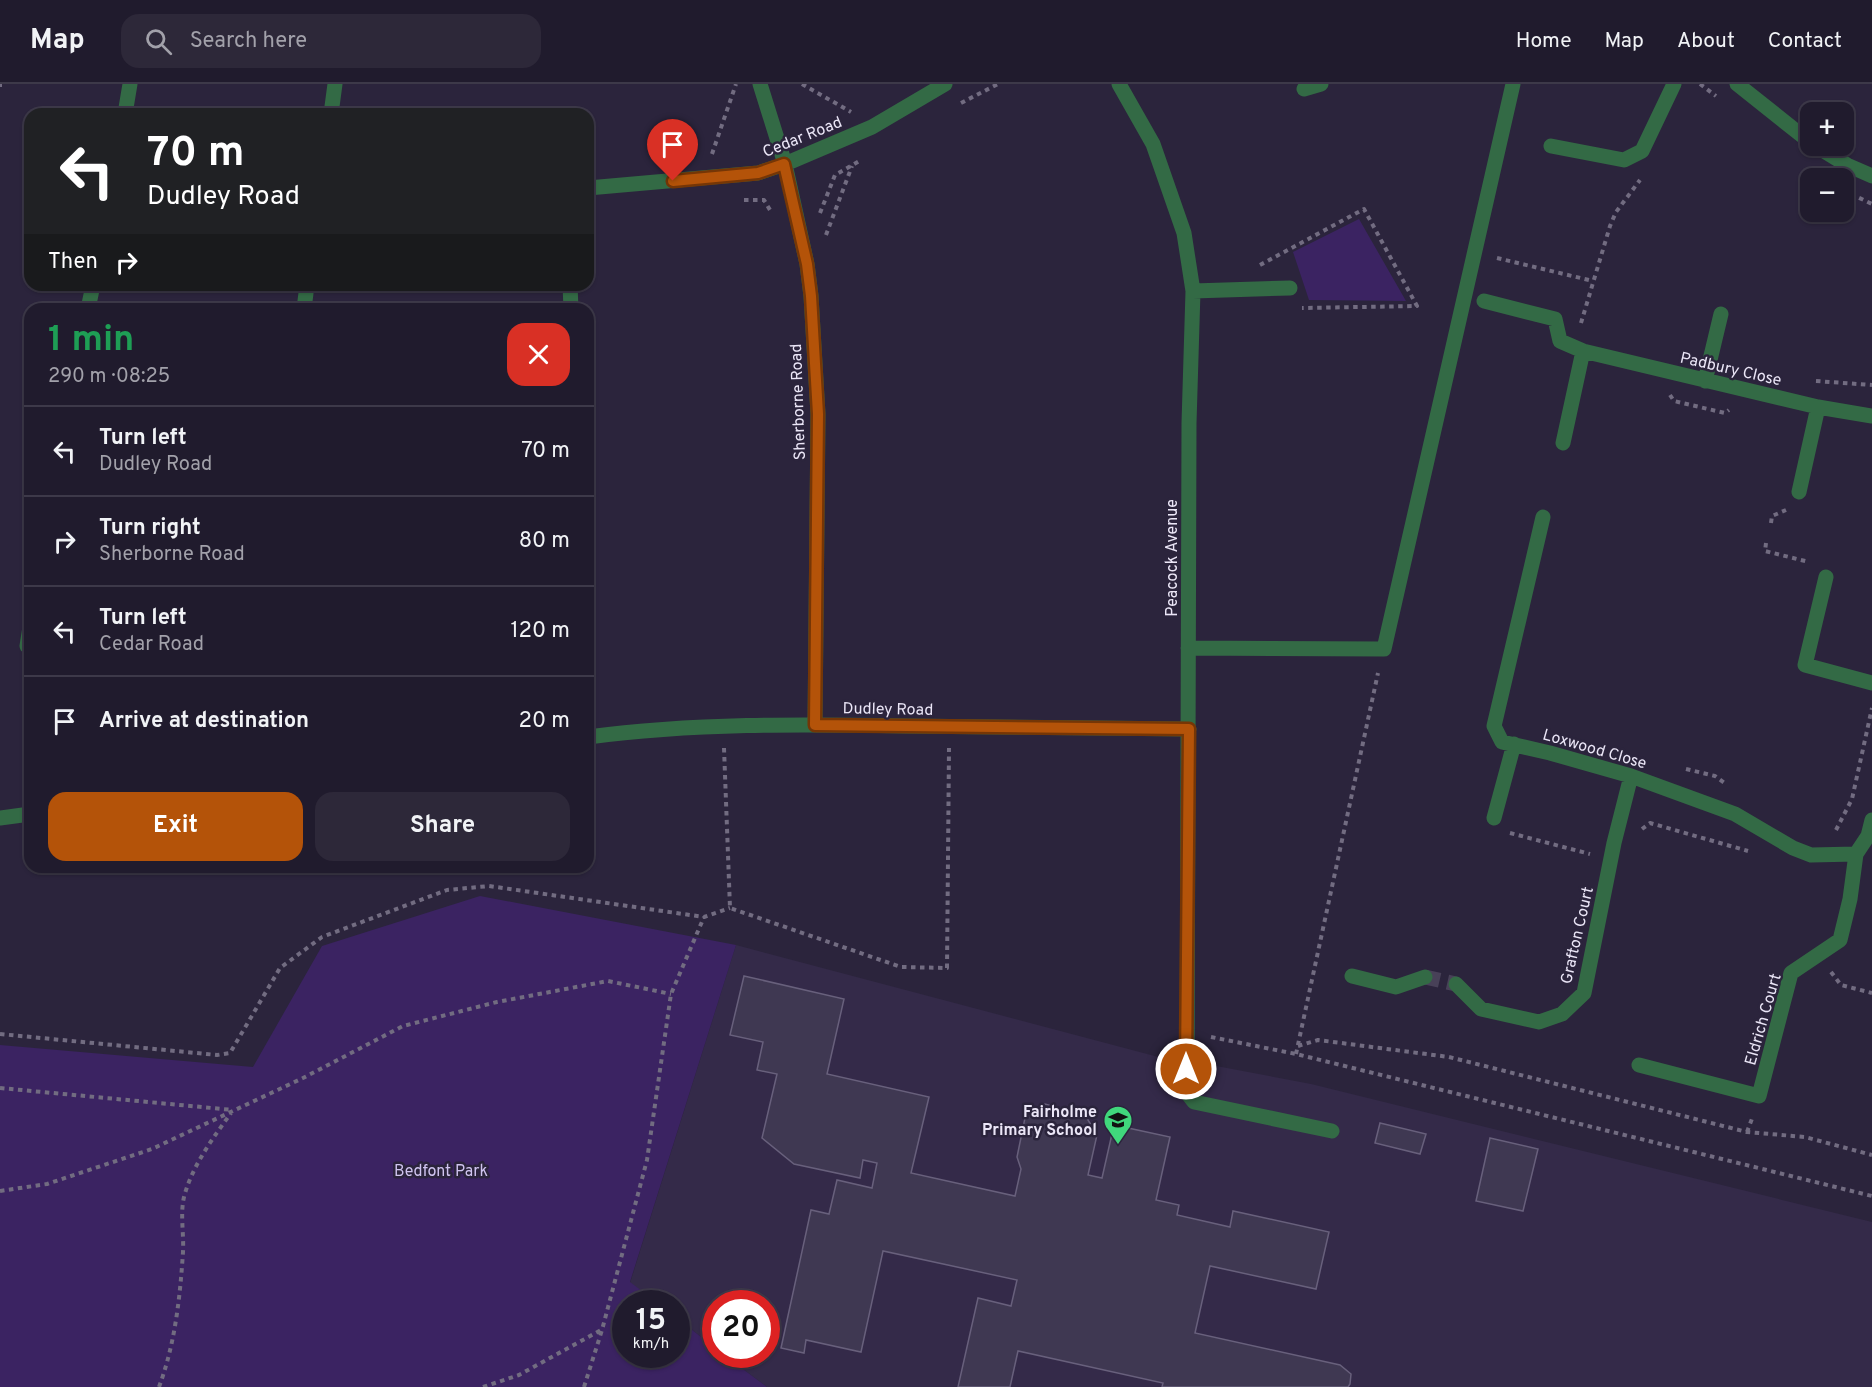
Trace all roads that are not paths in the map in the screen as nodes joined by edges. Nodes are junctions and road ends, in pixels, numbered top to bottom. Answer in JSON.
{"nodes":[{"id":1,"x":130,"y":84,"type":"edge"},
{"id":2,"x":335,"y":84,"type":"edge"},
{"id":3,"x":760,"y":84,"type":"edge"},
{"id":4,"x":945,"y":84,"type":"edge"},
{"id":5,"x":1119,"y":84,"type":"edge"},
{"id":6,"x":1321,"y":84,"type":"edge"},
{"id":7,"x":1513,"y":84,"type":"edge"},
{"id":8,"x":1674,"y":84,"type":"edge"},
{"id":9,"x":1737,"y":84,"type":"edge"},
{"id":10,"x":1304,"y":89,"type":"dead end"},
{"id":11,"x":126,"y":108,"type":"edge"},
{"id":12,"x":332,"y":108,"type":"edge"},
{"id":13,"x":1800,"y":134,"type":"edge"},
{"id":14,"x":1551,"y":146,"type":"dead end"},
{"id":15,"x":1832,"y":156,"type":"edge"},
{"id":16,"x":784,"y":164,"type":"junction"},
{"id":17,"x":1872,"y":176,"type":"edge"},
{"id":18,"x":594,"y":187,"type":"edge"},
{"id":19,"x":1290,"y":288,"type":"dead end"},
{"id":20,"x":1193,"y":291,"type":"junction"},
{"id":21,"x":1484,"y":301,"type":"dead end"},
{"id":22,"x":1721,"y":314,"type":"dead end"},
{"id":23,"x":1583,"y":351,"type":"junction"},
{"id":24,"x":1705,"y":381,"type":"junction"},
{"id":25,"x":1818,"y":407,"type":"junction"},
{"id":26,"x":1872,"y":416,"type":"edge"},
{"id":27,"x":1563,"y":443,"type":"dead end"},
{"id":28,"x":1799,"y":492,"type":"dead end"},
{"id":29,"x":1543,"y":517,"type":"dead end"},
{"id":30,"x":1826,"y":577,"type":"road end"},
{"id":31,"x":1188,"y":648,"type":"junction"},
{"id":32,"x":1872,"y":683,"type":"edge"},
{"id":33,"x":815,"y":725,"type":"junction"},
{"id":34,"x":1189,"y":729,"type":"junction"},
{"id":35,"x":594,"y":736,"type":"edge"},
{"id":36,"x":1514,"y":744,"type":"junction"},
{"id":37,"x":1631,"y":776,"type":"junction"},
{"id":38,"x":24,"y":815,"type":"edge"},
{"id":39,"x":0,"y":818,"type":"edge"},
{"id":40,"x":1494,"y":818,"type":"road end"},
{"id":41,"x":1872,"y":820,"type":"edge"},
{"id":42,"x":1856,"y":854,"type":"junction"},
{"id":43,"x":1352,"y":976,"type":"dead end"},
{"id":44,"x":1425,"y":977,"type":"tunnel mouth"},
{"id":45,"x":1456,"y":984,"type":"tunnel mouth"},
{"id":46,"x":1640,"y":1065,"type":"dead end"},
{"id":47,"x":1332,"y":1131,"type":"dead end"}],
"edges":[{"from":1,"to":11,"type":"street"},
{"from":2,"to":12,"type":"street"},
{"from":3,"to":16,"type":"street","name":"Sherborne Road"},
{"from":4,"to":16,"type":"street","name":"Cedar Road"},
{"from":5,"to":20,"type":"street","name":"Peacock Avenue"},
{"from":6,"to":10,"type":"street"},
{"from":7,"to":31,"type":"street"},
{"from":8,"to":14,"type":"street"},
{"from":9,"to":13,"type":"street"},
{"from":15,"to":17,"type":"street"},
{"from":16,"to":18,"type":"street","name":"Cedar Road"},
{"from":16,"to":33,"type":"street","name":"Sherborne Road"},
{"from":19,"to":20,"type":"street"},
{"from":20,"to":31,"type":"street","name":"Peacock Avenue"},
{"from":21,"to":23,"type":"street","name":"Padbury Close"},
{"from":22,"to":24,"type":"street"},
{"from":23,"to":24,"type":"street","name":"Padbury Close"},
{"from":23,"to":27,"type":"street"},
{"from":24,"to":25,"type":"street","name":"Padbury Close"},
{"from":25,"to":26,"type":"street","name":"Padbury Close"},
{"from":25,"to":28,"type":"street"},
{"from":29,"to":36,"type":"street","name":"Loxwood Close"},
{"from":30,"to":32,"type":"street"},
{"from":31,"to":34,"type":"street","name":"Peacock Avenue"},
{"from":33,"to":34,"type":"street","name":"Dudley Road"},
{"from":33,"to":35,"type":"street","name":"Dudley Road"},
{"from":34,"to":47,"type":"street","name":"Peacock Avenue"},
{"from":36,"to":37,"type":"street","name":"Loxwood Close"},
{"from":36,"to":40,"type":"street"},
{"from":37,"to":42,"type":"street","name":"Loxwood Close"},
{"from":37,"to":45,"type":"street","name":"Grafton Court"},
{"from":38,"to":39,"type":"street"},
{"from":41,"to":42,"type":"street"},
{"from":42,"to":46,"type":"street","name":"Eldrich Court"},
{"from":43,"to":44,"type":"street"}]}
